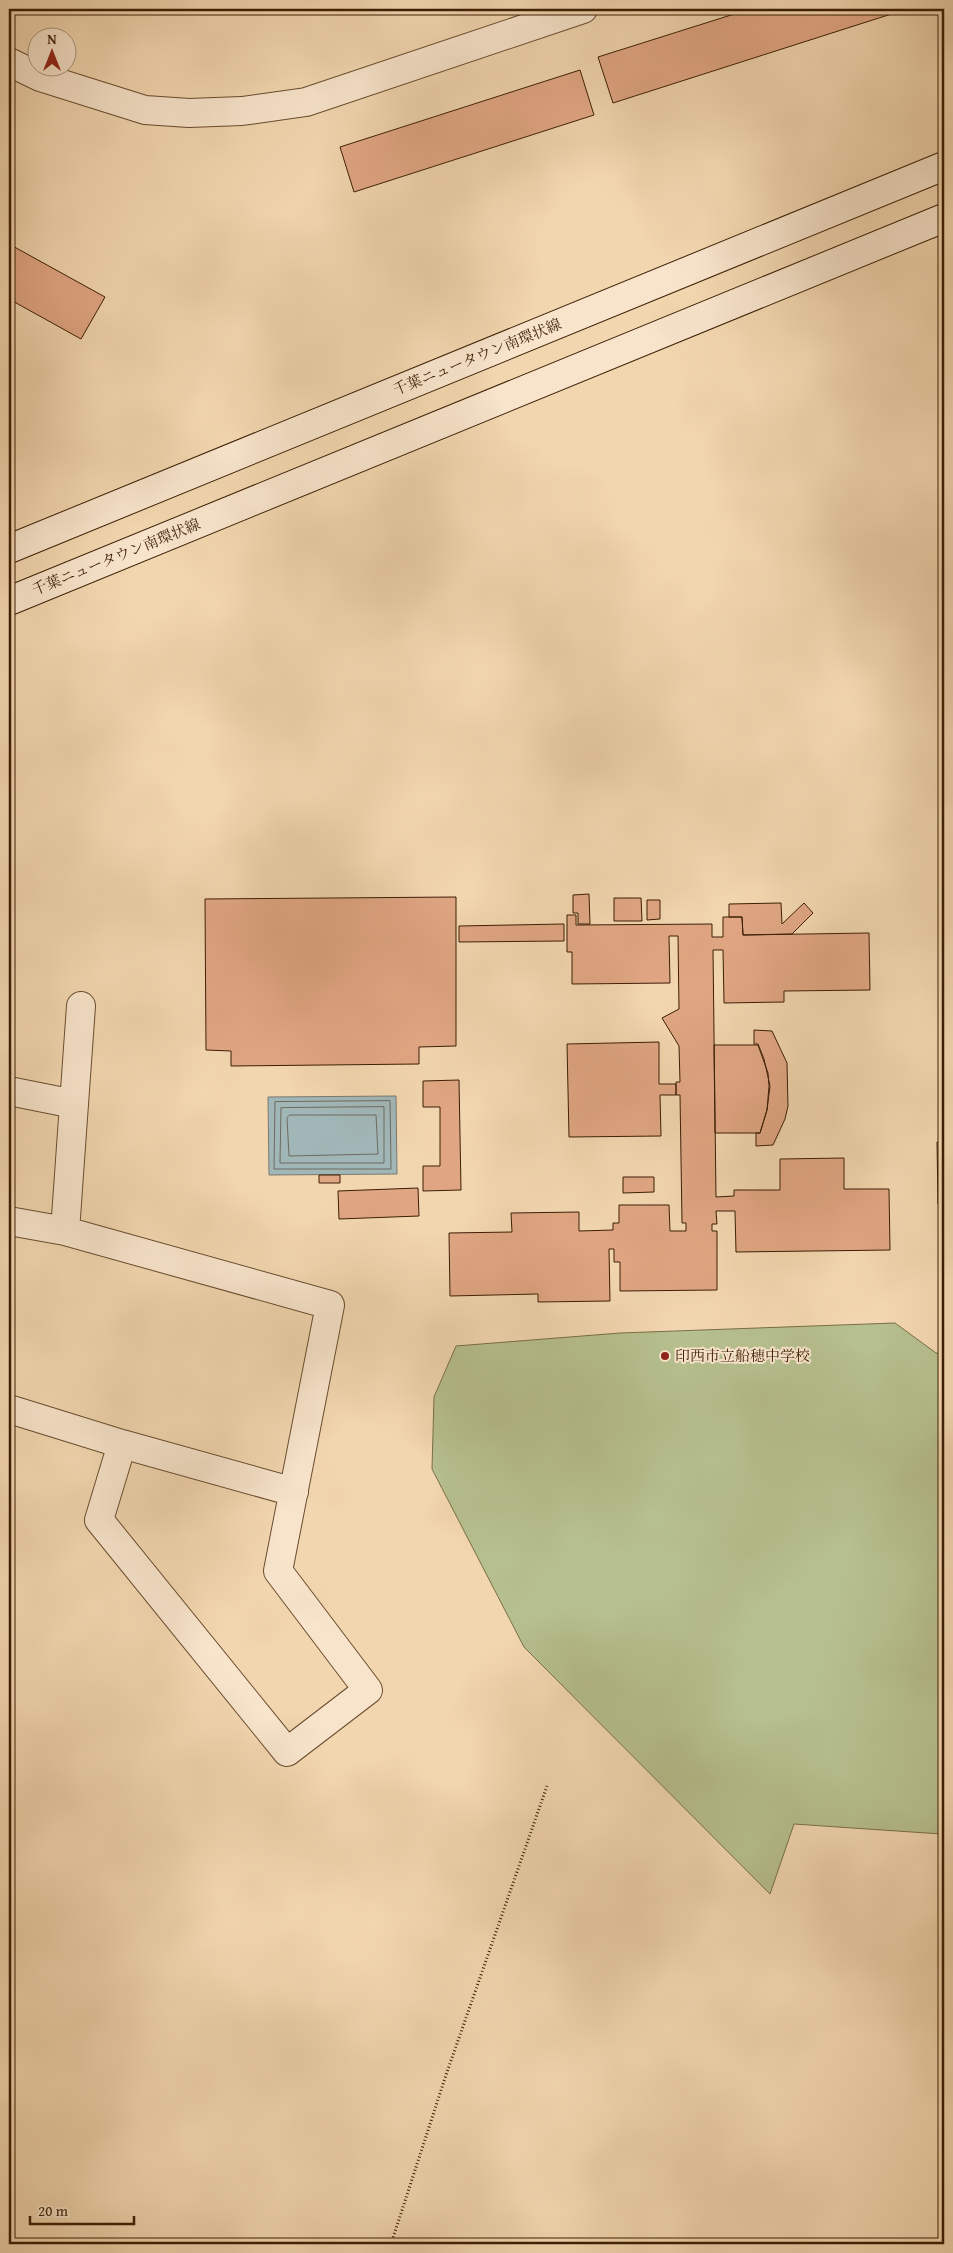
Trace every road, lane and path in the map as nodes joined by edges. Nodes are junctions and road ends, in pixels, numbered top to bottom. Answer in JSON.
{"nodes":[{"id":1,"x":584,"y":9,"type":"edge"},
{"id":2,"x":9,"y":62,"type":"edge"},
{"id":3,"x":944,"y":166,"type":"edge"},
{"id":4,"x":944,"y":218,"type":"edge"},
{"id":5,"x":9,"y":549,"type":"edge"},
{"id":6,"x":9,"y":601,"type":"edge"},
{"id":7,"x":80,"y":1006,"type":"dead end"},
{"id":8,"x":9,"y":1091,"type":"edge"},
{"id":9,"x":74,"y":1104,"type":"junction"},
{"id":10,"x":9,"y":1221,"type":"edge"},
{"id":11,"x":66,"y":1231,"type":"junction"},
{"id":12,"x":9,"y":1409,"type":"edge"},
{"id":13,"x":122,"y":1444,"type":"junction"},
{"id":14,"x":294,"y":1492,"type":"junction"},
{"id":15,"x":547,"y":1786,"type":"dead end"},
{"id":16,"x":391,"y":2244,"type":"edge"}],
"edges":[{"from":1,"to":2,"type":"street"},
{"from":3,"to":5,"type":"street","name":"千葉ニュータウン南環状線"},
{"from":4,"to":6,"type":"street","name":"千葉ニュータウン南環状線"},
{"from":7,"to":9,"type":"street"},
{"from":8,"to":9,"type":"street"},
{"from":9,"to":11,"type":"street"},
{"from":10,"to":11,"type":"street"},
{"from":11,"to":14,"type":"street"},
{"from":12,"to":13,"type":"street"},
{"from":13,"to":14,"type":"street"},
{"from":13,"to":14,"type":"street"},
{"from":15,"to":16,"type":"path"}]}
